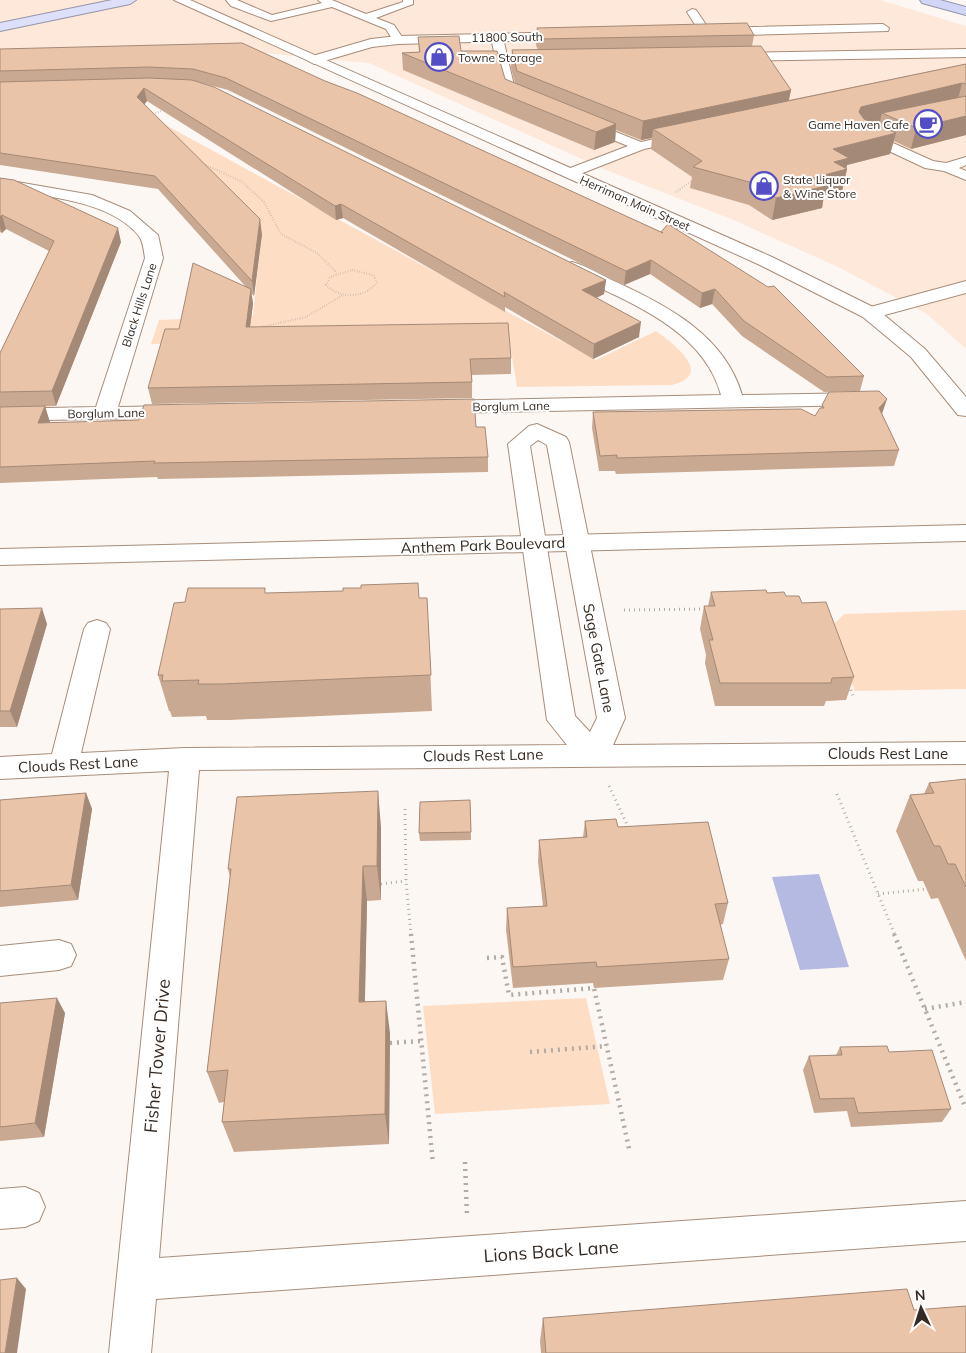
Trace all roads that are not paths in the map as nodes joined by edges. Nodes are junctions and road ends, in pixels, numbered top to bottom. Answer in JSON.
{"nodes":[{"id":1,"x":82,"y":0,"type":"edge"},
{"id":2,"x":110,"y":0,"type":"edge"},
{"id":3,"x":130,"y":0,"type":"edge"},
{"id":4,"x":180,"y":0,"type":"edge"},
{"id":5,"x":231,"y":0,"type":"edge"},
{"id":6,"x":408,"y":0,"type":"edge"},
{"id":7,"x":926,"y":0,"type":"edge"},
{"id":8,"x":328,"y":2,"type":"edge"},
{"id":9,"x":966,"y":11,"type":"edge"},
{"id":10,"x":692,"y":12,"type":"dead end"},
{"id":11,"x":0,"y":16,"type":"edge"},
{"id":12,"x":367,"y":17,"type":"junction"},
{"id":13,"x":44,"y":19,"type":"junction"},
{"id":14,"x":0,"y":27,"type":"edge"},
{"id":15,"x":883,"y":28,"type":"dead end"},
{"id":16,"x":705,"y":32,"type":"junction"},
{"id":17,"x":685,"y":33,"type":"edge"},
{"id":18,"x":586,"y":35,"type":"edge"},
{"id":19,"x":497,"y":38,"type":"junction"},
{"id":20,"x":398,"y":40,"type":"junction"},
{"id":21,"x":966,"y":53,"type":"edge"},
{"id":22,"x":721,"y":58,"type":"edge"},
{"id":23,"x":314,"y":60,"type":"junction"},
{"id":24,"x":535,"y":103,"type":"edge"},
{"id":25,"x":570,"y":118,"type":"edge"},
{"id":26,"x":882,"y":126,"type":"edge"},
{"id":27,"x":697,"y":134,"type":"edge"},
{"id":28,"x":640,"y":146,"type":"junction"},
{"id":29,"x":966,"y":160,"type":"edge"},
{"id":30,"x":947,"y":167,"type":"junction"},
{"id":31,"x":570,"y":173,"type":"junction"},
{"id":32,"x":966,"y":176,"type":"edge"},
{"id":33,"x":0,"y":184,"type":"edge"},
{"id":34,"x":559,"y":262,"type":"edge"},
{"id":35,"x":966,"y":287,"type":"edge"},
{"id":36,"x":870,"y":313,"type":"junction"},
{"id":37,"x":871,"y":399,"type":"edge"},
{"id":38,"x":733,"y":402,"type":"junction"},
{"id":39,"x":534,"y":405,"type":"junction"},
{"id":40,"x":414,"y":408,"type":"edge"},
{"id":41,"x":966,"y":410,"type":"edge"},
{"id":42,"x":194,"y":412,"type":"edge"},
{"id":43,"x":104,"y":414,"type":"junction"},
{"id":44,"x":0,"y":415,"type":"edge"},
{"id":45,"x":537,"y":431,"type":"junction"},
{"id":46,"x":966,"y":533,"type":"edge"},
{"id":47,"x":577,"y":542,"type":"junction"},
{"id":48,"x":534,"y":544,"type":"junction"},
{"id":49,"x":0,"y":558,"type":"edge"},
{"id":50,"x":97,"y":629,"type":"dead end"},
{"id":51,"x":966,"y":753,"type":"edge"},
{"id":52,"x":594,"y":754,"type":"junction"},
{"id":53,"x":185,"y":759,"type":"junction"},
{"id":54,"x":64,"y":764,"type":"junction"},
{"id":55,"x":0,"y":768,"type":"edge"},
{"id":56,"x":59,"y":955,"type":"dead end"},
{"id":57,"x":0,"y":961,"type":"edge"},
{"id":58,"x":966,"y":1221,"type":"edge"},
{"id":59,"x":136,"y":1280,"type":"junction"},
{"id":60,"x":130,"y":1353,"type":"edge"}],
"edges":[{"from":1,"to":11,"type":"main road"},
{"from":2,"to":13,"type":"main road"},
{"from":3,"to":13,"type":"main road"},
{"from":4,"to":23,"type":"street","name":"Herriman Main Street"},
{"from":5,"to":8,"type":"lane"},
{"from":6,"to":12,"type":"lane"},
{"from":7,"to":9,"type":"highway"},
{"from":8,"to":12,"type":"lane"},
{"from":10,"to":16,"type":"lane"},
{"from":12,"to":20,"type":"lane"},
{"from":13,"to":14,"type":"main road"},
{"from":15,"to":16,"type":"street"},
{"from":16,"to":17,"type":"street"},
{"from":18,"to":19,"type":"street","name":"11800 South"},
{"from":19,"to":20,"type":"street","name":"11800 South"},
{"from":19,"to":24,"type":"lane"},
{"from":20,"to":23,"type":"street","name":"11800 South"},
{"from":21,"to":22,"type":"lane"},
{"from":23,"to":31,"type":"street","name":"Herriman Main Street"},
{"from":25,"to":28,"type":"lane"},
{"from":26,"to":30,"type":"lane"},
{"from":27,"to":28,"type":"lane"},
{"from":28,"to":31,"type":"lane"},
{"from":29,"to":30,"type":"lane"},
{"from":30,"to":32,"type":"lane"},
{"from":31,"to":36,"type":"street","name":"Herriman Main Street"},
{"from":33,"to":43,"type":"street","name":"Black Hills Lane"},
{"from":34,"to":38,"type":"street"},
{"from":35,"to":36,"type":"street"},
{"from":36,"to":41,"type":"street","name":"Herriman Main Street"},
{"from":37,"to":38,"type":"street","name":"Borglum Lane"},
{"from":38,"to":39,"type":"street","name":"Borglum Lane"},
{"from":39,"to":40,"type":"street","name":"Borglum Lane"},
{"from":39,"to":45,"type":"street"},
{"from":42,"to":43,"type":"street","name":"Borglum Lane"},
{"from":43,"to":44,"type":"street","name":"Borglum Lane"},
{"from":45,"to":47,"type":"street","name":"Sage Gate Lane"},
{"from":45,"to":48,"type":"street"},
{"from":46,"to":47,"type":"street","name":"Anthem Park Boulevard"},
{"from":47,"to":48,"type":"street","name":"Anthem Park Boulevard"},
{"from":47,"to":52,"type":"street","name":"Sage Gate Lane"},
{"from":48,"to":49,"type":"street","name":"Anthem Park Boulevard"},
{"from":48,"to":52,"type":"street"},
{"from":50,"to":54,"type":"street"},
{"from":51,"to":52,"type":"street","name":"Clouds Rest Lane"},
{"from":52,"to":53,"type":"street","name":"Clouds Rest Lane"},
{"from":53,"to":54,"type":"street","name":"Clouds Rest Lane"},
{"from":53,"to":59,"type":"street","name":"Fisher Tower Drive"},
{"from":54,"to":55,"type":"street","name":"Clouds Rest Lane"},
{"from":56,"to":57,"type":"street"},
{"from":58,"to":59,"type":"street","name":"Lions Back Lane"},
{"from":59,"to":60,"type":"street","name":"Fisher Tower Drive"}]}
